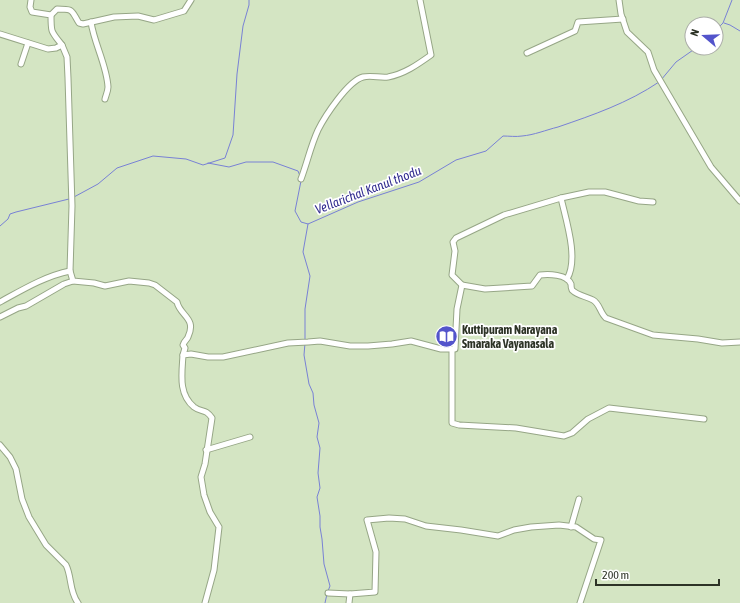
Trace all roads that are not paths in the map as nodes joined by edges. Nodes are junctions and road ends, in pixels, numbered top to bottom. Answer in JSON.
{"nodes":[{"id":1,"x":31,"y":0,"type":"edge"},
{"id":2,"x":191,"y":0,"type":"edge"},
{"id":3,"x":420,"y":0,"type":"edge"},
{"id":4,"x":619,"y":0,"type":"edge"},
{"id":5,"x":51,"y":15,"type":"junction"},
{"id":6,"x":622,"y":19,"type":"junction"},
{"id":7,"x":91,"y":22,"type":"junction"},
{"id":8,"x":0,"y":34,"type":"edge"},
{"id":9,"x":28,"y":43,"type":"junction"},
{"id":10,"x":62,"y":45,"type":"junction"},
{"id":11,"x":527,"y":52,"type":"dead end"},
{"id":12,"x":21,"y":64,"type":"dead end"},
{"id":13,"x":105,"y":99,"type":"dead end"},
{"id":14,"x":301,"y":179,"type":"dead end"},
{"id":15,"x":561,"y":198,"type":"junction"},
{"id":16,"x":740,"y":201,"type":"edge"},
{"id":17,"x":653,"y":202,"type":"dead end"},
{"id":18,"x":70,"y":271,"type":"junction"},
{"id":19,"x":567,"y":279,"type":"junction"},
{"id":20,"x":73,"y":281,"type":"junction"},
{"id":21,"x":462,"y":285,"type":"junction"},
{"id":22,"x":0,"y":302,"type":"edge"},
{"id":23,"x":0,"y":317,"type":"edge"},
{"id":24,"x":740,"y":342,"type":"edge"},
{"id":25,"x":452,"y":350,"type":"junction"},
{"id":26,"x":183,"y":355,"type":"junction"},
{"id":27,"x":704,"y":418,"type":"dead end"},
{"id":28,"x":250,"y":437,"type":"dead end"},
{"id":29,"x":0,"y":444,"type":"edge"},
{"id":30,"x":206,"y":450,"type":"junction"},
{"id":31,"x":579,"y":499,"type":"dead end"},
{"id":32,"x":571,"y":527,"type":"junction"},
{"id":33,"x":328,"y":593,"type":"dead end"},
{"id":34,"x":350,"y":594,"type":"junction"},
{"id":35,"x":78,"y":603,"type":"edge"},
{"id":36,"x":205,"y":603,"type":"edge"},
{"id":37,"x":349,"y":603,"type":"edge"},
{"id":38,"x":580,"y":603,"type":"edge"}],
"edges":[{"from":1,"to":5,"type":"street"},
{"from":2,"to":7,"type":"street"},
{"from":3,"to":14,"type":"street"},
{"from":4,"to":6,"type":"street"},
{"from":5,"to":7,"type":"street"},
{"from":5,"to":10,"type":"street"},
{"from":6,"to":11,"type":"street"},
{"from":6,"to":16,"type":"street"},
{"from":7,"to":13,"type":"street"},
{"from":8,"to":9,"type":"street"},
{"from":9,"to":10,"type":"street"},
{"from":9,"to":12,"type":"street"},
{"from":10,"to":18,"type":"street"},
{"from":15,"to":17,"type":"street"},
{"from":15,"to":19,"type":"street"},
{"from":15,"to":21,"type":"street"},
{"from":18,"to":20,"type":"street"},
{"from":18,"to":22,"type":"street"},
{"from":19,"to":21,"type":"street"},
{"from":19,"to":24,"type":"street"},
{"from":20,"to":23,"type":"street"},
{"from":20,"to":26,"type":"street"},
{"from":21,"to":25,"type":"street"},
{"from":25,"to":26,"type":"street"},
{"from":25,"to":27,"type":"street"},
{"from":26,"to":30,"type":"street"},
{"from":28,"to":30,"type":"street"},
{"from":29,"to":35,"type":"street"},
{"from":30,"to":36,"type":"street"},
{"from":31,"to":32,"type":"street"},
{"from":32,"to":34,"type":"street"},
{"from":32,"to":38,"type":"street"},
{"from":33,"to":34,"type":"street"},
{"from":34,"to":37,"type":"street"}]}
